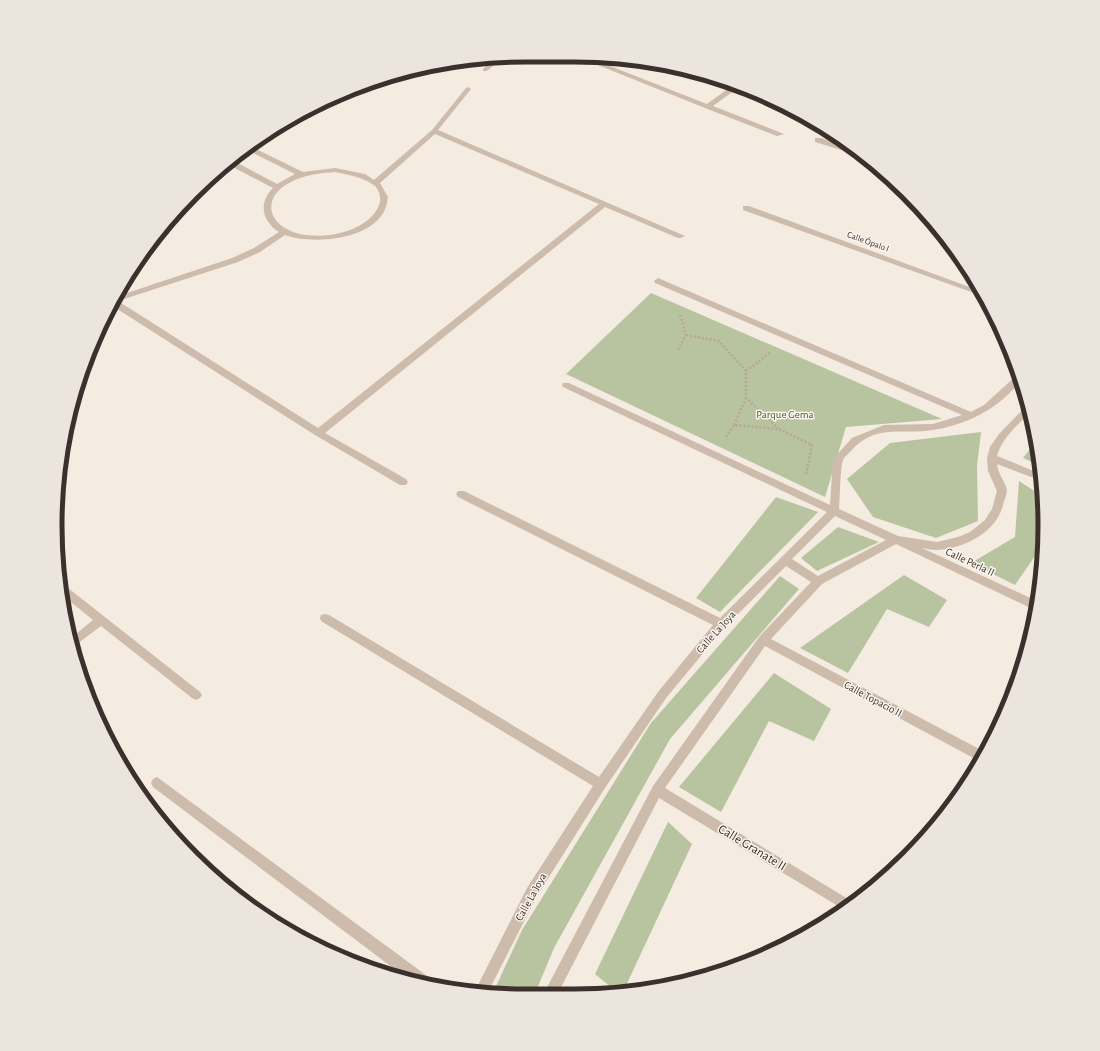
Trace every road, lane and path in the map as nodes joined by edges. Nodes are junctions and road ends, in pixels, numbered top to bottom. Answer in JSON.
{"nodes":[{"id":1,"x":493,"y":63,"type":"edge"},
{"id":2,"x":595,"y":63,"type":"edge"},
{"id":3,"x":485,"y":70,"type":"dead end"},
{"id":4,"x":468,"y":89,"type":"dead end"},
{"id":5,"x":731,"y":90,"type":"edge"},
{"id":6,"x":707,"y":107,"type":"junction"},
{"id":7,"x":434,"y":131,"type":"junction"},
{"id":8,"x":780,"y":134,"type":"dead end"},
{"id":9,"x":818,"y":140,"type":"dead end"},
{"id":10,"x":845,"y":149,"type":"edge"},
{"id":11,"x":254,"y":150,"type":"edge"},
{"id":12,"x":235,"y":165,"type":"edge"},
{"id":13,"x":302,"y":175,"type":"junction"},
{"id":14,"x":376,"y":182,"type":"junction"},
{"id":15,"x":278,"y":187,"type":"junction"},
{"id":16,"x":604,"y":204,"type":"junction"},
{"id":17,"x":746,"y":208,"type":"dead end"},
{"id":18,"x":284,"y":232,"type":"junction"},
{"id":19,"x":681,"y":236,"type":"dead end"},
{"id":20,"x":658,"y":281,"type":"dead end"},
{"id":21,"x":974,"y":292,"type":"edge"},
{"id":22,"x":122,"y":298,"type":"edge"},
{"id":23,"x":118,"y":304,"type":"edge"},
{"id":24,"x":679,"y":310,"type":"dead end"},
{"id":25,"x":686,"y":335,"type":"junction"},
{"id":26,"x":678,"y":350,"type":"dead end"},
{"id":27,"x":771,"y":352,"type":"dead end"},
{"id":28,"x":746,"y":371,"type":"junction"},
{"id":29,"x":1015,"y":383,"type":"edge"},
{"id":30,"x":566,"y":384,"type":"dead end"},
{"id":31,"x":746,"y":398,"type":"junction"},
{"id":32,"x":1024,"y":413,"type":"edge"},
{"id":33,"x":972,"y":416,"type":"junction"},
{"id":34,"x":734,"y":425,"type":"junction"},
{"id":35,"x":778,"y":429,"type":"junction"},
{"id":36,"x":318,"y":433,"type":"junction"},
{"id":37,"x":723,"y":440,"type":"dead end"},
{"id":38,"x":992,"y":458,"type":"junction"},
{"id":39,"x":1035,"y":475,"type":"edge"},
{"id":40,"x":804,"y":481,"type":"dead end"},
{"id":41,"x":403,"y":482,"type":"dead end"},
{"id":42,"x":461,"y":494,"type":"dead end"},
{"id":43,"x":834,"y":511,"type":"junction"},
{"id":44,"x":895,"y":540,"type":"junction"},
{"id":45,"x":784,"y":560,"type":"junction"},
{"id":46,"x":818,"y":582,"type":"junction"},
{"id":47,"x":67,"y":594,"type":"edge"},
{"id":48,"x":1031,"y":604,"type":"edge"},
{"id":49,"x":325,"y":618,"type":"dead end"},
{"id":50,"x":99,"y":621,"type":"junction"},
{"id":51,"x":721,"y":624,"type":"junction"},
{"id":52,"x":77,"y":640,"type":"edge"},
{"id":53,"x":763,"y":640,"type":"junction"},
{"id":54,"x":196,"y":695,"type":"dead end"},
{"id":55,"x":977,"y":755,"type":"edge"},
{"id":56,"x":157,"y":783,"type":"dead end"},
{"id":57,"x":601,"y":784,"type":"junction"},
{"id":58,"x":657,"y":790,"type":"junction"},
{"id":59,"x":844,"y":902,"type":"edge"},
{"id":60,"x":414,"y":975,"type":"edge"},
{"id":61,"x":484,"y":987,"type":"edge"},
{"id":62,"x":555,"y":989,"type":"edge"}],
"edges":[{"from":1,"to":3,"type":"street"},
{"from":2,"to":6,"type":"street"},
{"from":4,"to":7,"type":"street"},
{"from":5,"to":6,"type":"street"},
{"from":6,"to":8,"type":"street"},
{"from":7,"to":14,"type":"street"},
{"from":7,"to":16,"type":"street"},
{"from":9,"to":10,"type":"street"},
{"from":11,"to":13,"type":"street"},
{"from":12,"to":15,"type":"street"},
{"from":13,"to":14,"type":"street"},
{"from":13,"to":15,"type":"street"},
{"from":14,"to":18,"type":"street"},
{"from":15,"to":18,"type":"street"},
{"from":16,"to":19,"type":"street"},
{"from":16,"to":36,"type":"street"},
{"from":17,"to":21,"type":"street","name":"Calle Ópalo I"},
{"from":18,"to":22,"type":"street"},
{"from":20,"to":33,"type":"street"},
{"from":23,"to":36,"type":"street"},
{"from":24,"to":25,"type":"path"},
{"from":25,"to":26,"type":"path"},
{"from":25,"to":28,"type":"path"},
{"from":27,"to":28,"type":"path"},
{"from":28,"to":31,"type":"path"},
{"from":29,"to":33,"type":"street"},
{"from":30,"to":43,"type":"street","name":"Calle Perla II"},
{"from":31,"to":34,"type":"path"},
{"from":31,"to":35,"type":"path"},
{"from":32,"to":38,"type":"street"},
{"from":33,"to":43,"type":"street"},
{"from":34,"to":35,"type":"path"},
{"from":34,"to":37,"type":"path"},
{"from":35,"to":40,"type":"path"},
{"from":36,"to":41,"type":"street"},
{"from":38,"to":39,"type":"street"},
{"from":38,"to":44,"type":"street"},
{"from":42,"to":51,"type":"street"},
{"from":43,"to":44,"type":"street","name":"Calle Perla II"},
{"from":43,"to":45,"type":"street","name":"Calle La Joya"},
{"from":44,"to":46,"type":"street"},
{"from":44,"to":48,"type":"street","name":"Calle Perla II"},
{"from":45,"to":46,"type":"street"},
{"from":45,"to":51,"type":"street","name":"Calle La Joya"},
{"from":46,"to":53,"type":"street"},
{"from":47,"to":50,"type":"street"},
{"from":49,"to":57,"type":"street"},
{"from":50,"to":52,"type":"street"},
{"from":50,"to":54,"type":"street"},
{"from":51,"to":57,"type":"street","name":"Calle La Joya"},
{"from":53,"to":55,"type":"street","name":"Calle Topacio II"},
{"from":53,"to":58,"type":"street"},
{"from":56,"to":60,"type":"street"},
{"from":57,"to":61,"type":"street","name":"Calle La Joya"},
{"from":58,"to":59,"type":"street","name":"Calle Granate II"},
{"from":58,"to":62,"type":"street"}]}
